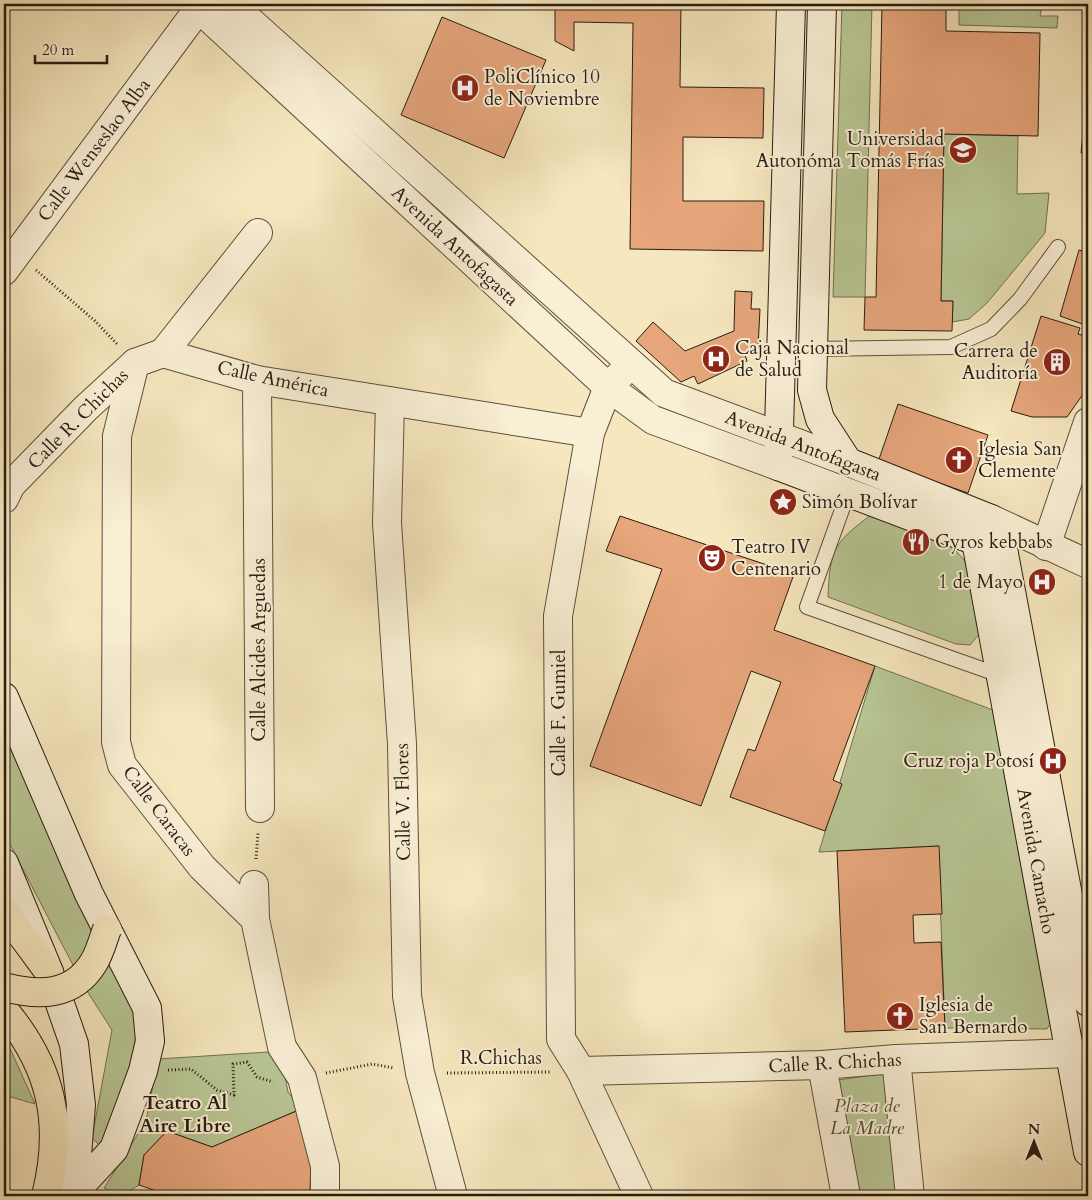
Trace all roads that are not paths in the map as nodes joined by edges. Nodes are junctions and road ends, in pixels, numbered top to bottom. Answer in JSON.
{"nodes":[{"id":1,"x":231,"y":4,"type":"edge"},
{"id":2,"x":791,"y":4,"type":"edge"},
{"id":3,"x":822,"y":4,"type":"edge"},
{"id":4,"x":198,"y":5,"type":"edge"},
{"id":5,"x":258,"y":233,"type":"dead end"},
{"id":6,"x":1058,"y":247,"type":"dead end"},
{"id":7,"x":8,"y":255,"type":"edge"},
{"id":8,"x":812,"y":349,"type":"junction"},
{"id":9,"x":163,"y":353,"type":"junction"},
{"id":10,"x":135,"y":363,"type":"junction"},
{"id":11,"x":631,"y":364,"type":"junction"},
{"id":12,"x":257,"y":380,"type":"junction"},
{"id":13,"x":608,"y":387,"type":"junction"},
{"id":14,"x":390,"y":402,"type":"junction"},
{"id":15,"x":1088,"y":422,"type":"edge"},
{"id":16,"x":590,"y":433,"type":"junction"},
{"id":17,"x":780,"y":437,"type":"junction"},
{"id":18,"x":848,"y":462,"type":"junction"},
{"id":19,"x":778,"y":466,"type":"junction"},
{"id":20,"x":848,"y":493,"type":"junction"},
{"id":21,"x":4,"y":499,"type":"edge"},
{"id":22,"x":984,"y":530,"type":"junction"},
{"id":23,"x":1046,"y":546,"type":"junction"},
{"id":24,"x":1004,"y":554,"type":"junction"},
{"id":25,"x":1088,"y":564,"type":"edge"},
{"id":26,"x":1002,"y":676,"type":"junction"},
{"id":27,"x":4,"y":697,"type":"edge"},
{"id":28,"x":260,"y":808,"type":"road end"},
{"id":29,"x":4,"y":863,"type":"edge"},
{"id":30,"x":254,"y":885,"type":"road end"},
{"id":31,"x":4,"y":911,"type":"edge"},
{"id":32,"x":255,"y":919,"type":"junction"},
{"id":33,"x":107,"y":929,"type":"junction"},
{"id":34,"x":49,"y":972,"type":"junction"},
{"id":35,"x":4,"y":987,"type":"edge"},
{"id":36,"x":1088,"y":1002,"type":"edge"},
{"id":37,"x":4,"y":1010,"type":"edge"},
{"id":38,"x":1080,"y":1054,"type":"edge"},
{"id":39,"x":896,"y":1059,"type":"junction"},
{"id":40,"x":822,"y":1065,"type":"junction"},
{"id":41,"x":581,"y":1072,"type":"junction"},
{"id":42,"x":1088,"y":1152,"type":"edge"},
{"id":43,"x":72,"y":1195,"type":"edge"},
{"id":44,"x":46,"y":1196,"type":"edge"},
{"id":45,"x":325,"y":1196,"type":"edge"},
{"id":46,"x":453,"y":1196,"type":"edge"},
{"id":47,"x":639,"y":1196,"type":"edge"},
{"id":48,"x":846,"y":1196,"type":"edge"},
{"id":49,"x":910,"y":1196,"type":"edge"}],
"edges":[{"from":1,"to":11,"type":"street","name":"Avenida Antofagasta"},
{"from":2,"to":17,"type":"street"},
{"from":3,"to":8,"type":"street"},
{"from":4,"to":7,"type":"street","name":"Calle Wenseslao Alba"},
{"from":4,"to":13,"type":"street","name":"Avenida Antofagasta"},
{"from":5,"to":9,"type":"street"},
{"from":6,"to":8,"type":"lane"},
{"from":8,"to":18,"type":"street"},
{"from":9,"to":10,"type":"street"},
{"from":9,"to":12,"type":"street","name":"Calle América"},
{"from":10,"to":21,"type":"street","name":"Calle R. Chichas"},
{"from":10,"to":32,"type":"street","name":"Calle Caracas"},
{"from":11,"to":13,"type":"street","name":"Calle F. Gumiel"},
{"from":11,"to":17,"type":"street","name":"Avenida Antofagasta"},
{"from":12,"to":14,"type":"street","name":"Calle América"},
{"from":12,"to":28,"type":"street","name":"Calle Alcides Arguedas"},
{"from":13,"to":16,"type":"street","name":"Calle F. Gumiel"},
{"from":13,"to":19,"type":"street","name":"Avenida Antofagasta"},
{"from":14,"to":16,"type":"street","name":"Calle América"},
{"from":14,"to":46,"type":"street","name":"Calle V. Flores"},
{"from":15,"to":23,"type":"street"},
{"from":16,"to":41,"type":"street","name":"Calle F. Gumiel"},
{"from":17,"to":18,"type":"street","name":"Avenida Antofagasta"},
{"from":17,"to":19,"type":"street"},
{"from":18,"to":22,"type":"street","name":"Avenida Antofagasta"},
{"from":19,"to":20,"type":"street","name":"Avenida Antofagasta"},
{"from":20,"to":22,"type":"street","name":"Avenida Antofagasta"},
{"from":20,"to":26,"type":"lane"},
{"from":22,"to":23,"type":"street","name":"Avenida Antofagasta"},
{"from":22,"to":24,"type":"street","name":"Avenida Antofagasta"},
{"from":22,"to":26,"type":"street","name":"Avenida Camacho"},
{"from":23,"to":24,"type":"street"},
{"from":23,"to":25,"type":"street","name":"Avenida Antofagasta"},
{"from":24,"to":36,"type":"street","name":"Avenida Camacho"},
{"from":26,"to":38,"type":"street","name":"Avenida Camacho"},
{"from":27,"to":33,"type":"street"},
{"from":29,"to":34,"type":"street"},
{"from":30,"to":32,"type":"street"},
{"from":31,"to":34,"type":"main road"},
{"from":32,"to":45,"type":"street"},
{"from":33,"to":35,"type":"main road","bridge":true},
{"from":33,"to":43,"type":"street"},
{"from":34,"to":43,"type":"street"},
{"from":37,"to":44,"type":"main road"},
{"from":38,"to":39,"type":"street","name":"Calle R. Chichas"},
{"from":38,"to":42,"type":"street","name":"Avenida Camacho"},
{"from":39,"to":40,"type":"street","name":"Calle R. Chichas"},
{"from":39,"to":49,"type":"street"},
{"from":40,"to":41,"type":"street","name":"Calle R. Chichas"},
{"from":40,"to":48,"type":"street"},
{"from":41,"to":47,"type":"street","name":"Calle F. Gumiel"}]}
